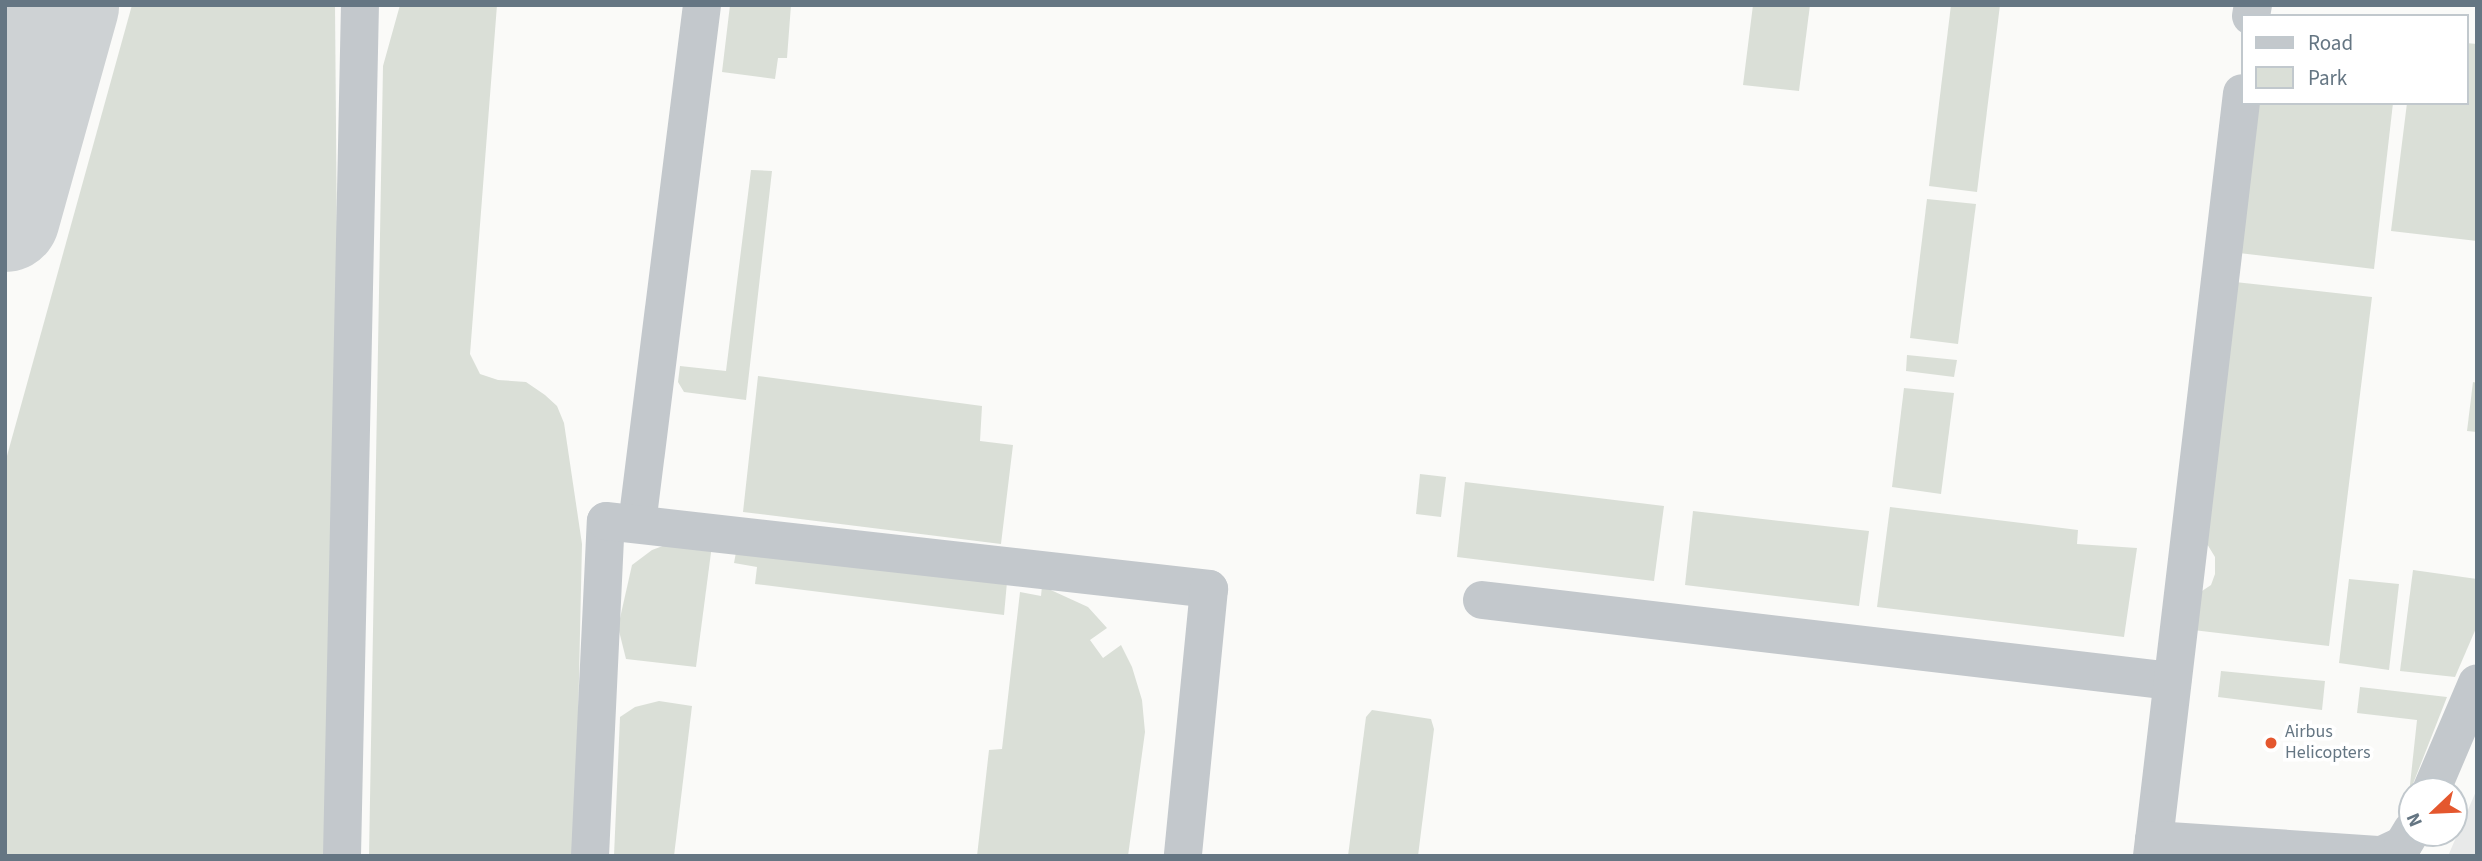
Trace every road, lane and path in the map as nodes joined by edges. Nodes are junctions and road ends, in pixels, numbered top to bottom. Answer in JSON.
{"nodes":[{"id":1,"x":360,"y":5,"type":"edge"},
{"id":2,"x":702,"y":5,"type":"edge"},
{"id":3,"x":2241,"y":105,"type":"edge"},
{"id":4,"x":637,"y":524,"type":"junction"},
{"id":5,"x":1482,"y":600,"type":"dead end"},
{"id":6,"x":2172,"y":681,"type":"junction"},
{"id":7,"x":2477,"y":683,"type":"edge"},
{"id":8,"x":2437,"y":777,"type":"edge"},
{"id":9,"x":2399,"y":847,"type":"edge"},
{"id":10,"x":2153,"y":848,"type":"edge"},
{"id":11,"x":342,"y":856,"type":"edge"},
{"id":12,"x":590,"y":856,"type":"edge"},
{"id":13,"x":1183,"y":856,"type":"edge"}],
"edges":[{"from":1,"to":11,"type":"lane"},
{"from":2,"to":4,"type":"lane"},
{"from":3,"to":6,"type":"lane"},
{"from":4,"to":12,"type":"lane"},
{"from":4,"to":13,"type":"lane"},
{"from":5,"to":6,"type":"lane"},
{"from":6,"to":10,"type":"lane"},
{"from":7,"to":8,"type":"lane"},
{"from":9,"to":10,"type":"lane"}]}
